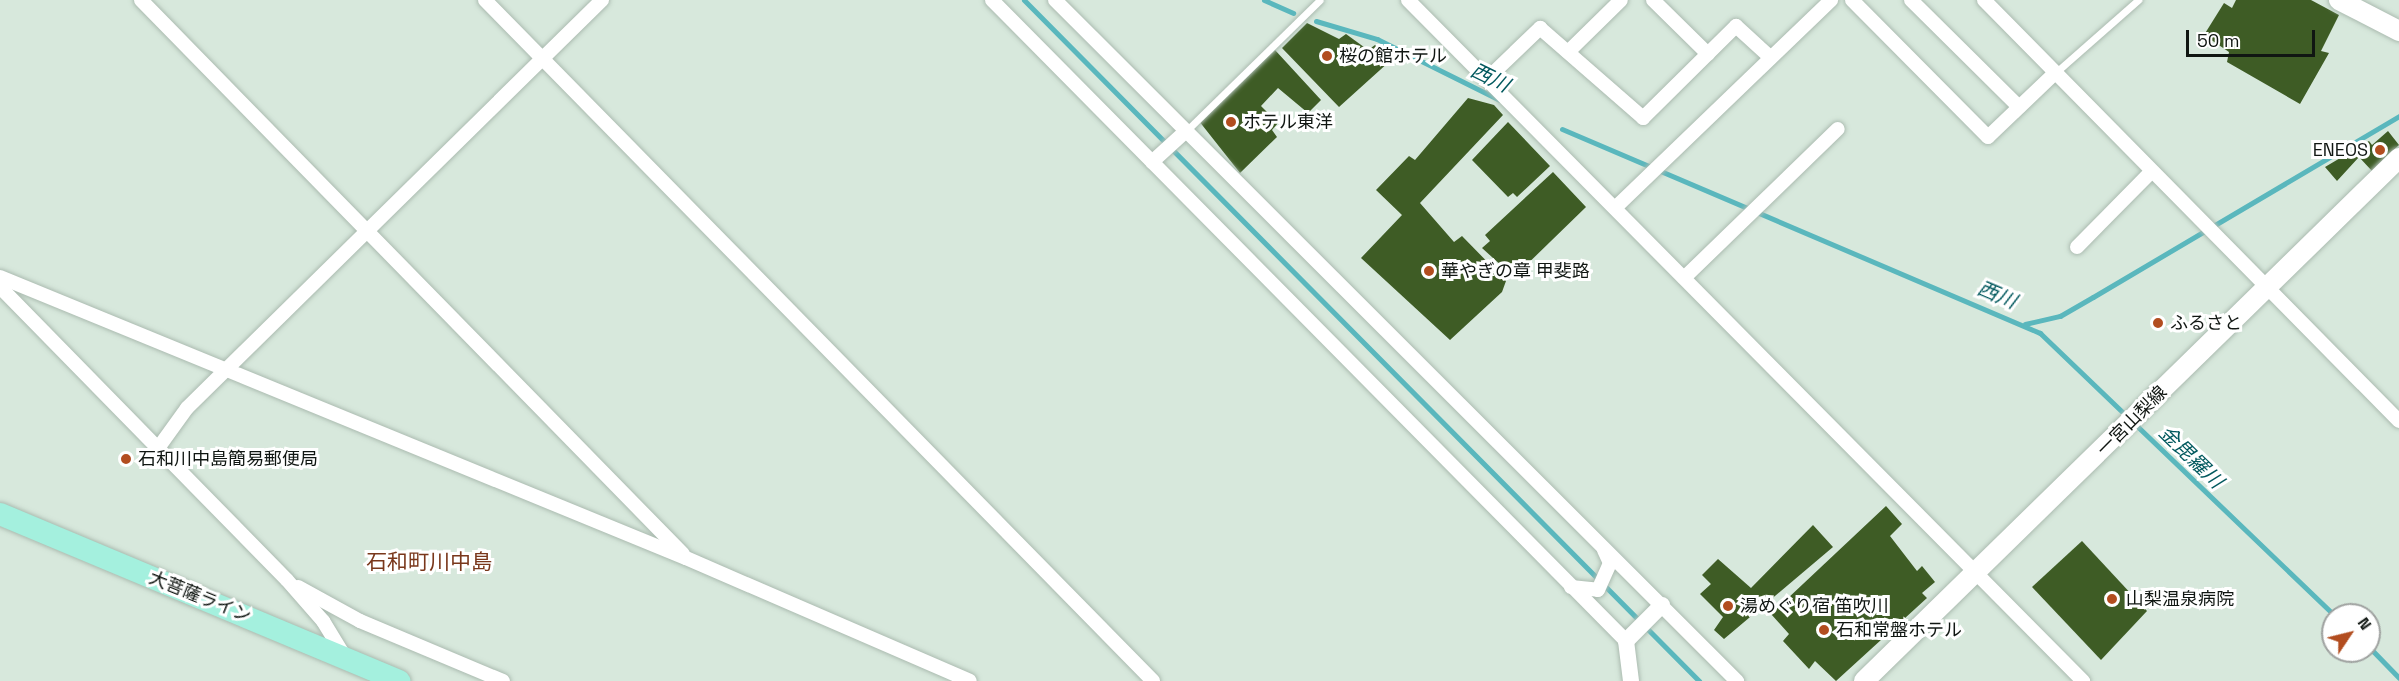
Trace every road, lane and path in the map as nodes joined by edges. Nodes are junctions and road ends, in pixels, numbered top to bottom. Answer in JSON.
{"nodes":[{"id":1,"x":141,"y":0,"type":"edge"},
{"id":2,"x":485,"y":0,"type":"edge"},
{"id":3,"x":602,"y":0,"type":"edge"},
{"id":4,"x":992,"y":0,"type":"edge"},
{"id":5,"x":1055,"y":0,"type":"edge"},
{"id":6,"x":1320,"y":0,"type":"edge"},
{"id":7,"x":1408,"y":0,"type":"edge"},
{"id":8,"x":1621,"y":0,"type":"edge"},
{"id":9,"x":1653,"y":0,"type":"edge"},
{"id":10,"x":1831,"y":0,"type":"edge"},
{"id":11,"x":1852,"y":0,"type":"edge"},
{"id":12,"x":1911,"y":0,"type":"edge"},
{"id":13,"x":1984,"y":0,"type":"edge"},
{"id":14,"x":2138,"y":0,"type":"edge"},
{"id":15,"x":2338,"y":0,"type":"edge"},
{"id":16,"x":2399,"y":31,"type":"edge"},
{"id":17,"x":1568,"y":52,"type":"junction"},
{"id":18,"x":1708,"y":54,"type":"junction"},
{"id":19,"x":1771,"y":58,"type":"junction"},
{"id":20,"x":542,"y":59,"type":"junction"},
{"id":21,"x":2055,"y":73,"type":"junction"},
{"id":22,"x":1487,"y":79,"type":"junction"},
{"id":23,"x":2019,"y":107,"type":"junction"},
{"id":24,"x":1838,"y":129,"type":"dead end"},
{"id":25,"x":1186,"y":131,"type":"junction"},
{"id":26,"x":2399,"y":158,"type":"edge"},
{"id":27,"x":1152,"y":162,"type":"junction"},
{"id":28,"x":2151,"y":172,"type":"junction"},
{"id":29,"x":1615,"y":208,"type":"junction"},
{"id":30,"x":370,"y":229,"type":"junction"},
{"id":31,"x":2077,"y":247,"type":"dead end"},
{"id":32,"x":0,"y":277,"type":"edge"},
{"id":33,"x":1684,"y":278,"type":"junction"},
{"id":34,"x":0,"y":287,"type":"edge"},
{"id":35,"x":2269,"y":288,"type":"junction"},
{"id":36,"x":229,"y":368,"type":"junction"},
{"id":37,"x":2399,"y":421,"type":"edge"},
{"id":38,"x":156,"y":451,"type":"junction"},
{"id":39,"x":0,"y":514,"type":"edge"},
{"id":40,"x":1601,"y":546,"type":"junction"},
{"id":41,"x":686,"y":558,"type":"junction"},
{"id":42,"x":1978,"y":574,"type":"junction"},
{"id":43,"x":287,"y":580,"type":"junction"},
{"id":44,"x":1570,"y":587,"type":"junction"},
{"id":45,"x":1656,"y":610,"type":"junction"},
{"id":46,"x":1632,"y":635,"type":"junction"},
{"id":47,"x":345,"y":657,"type":"junction"},
{"id":48,"x":400,"y":681,"type":"edge"},
{"id":49,"x":503,"y":681,"type":"edge"},
{"id":50,"x":970,"y":681,"type":"edge"},
{"id":51,"x":1153,"y":681,"type":"edge"},
{"id":52,"x":1631,"y":681,"type":"edge"},
{"id":53,"x":1737,"y":681,"type":"edge"},
{"id":54,"x":1864,"y":681,"type":"edge"},
{"id":55,"x":2083,"y":681,"type":"edge"}],
"edges":[{"from":1,"to":30,"type":"street"},
{"from":2,"to":20,"type":"street"},
{"from":3,"to":20,"type":"street"},
{"from":4,"to":27,"type":"street"},
{"from":5,"to":25,"type":"street"},
{"from":6,"to":25,"type":"lane"},
{"from":7,"to":22,"type":"street"},
{"from":8,"to":17,"type":"street"},
{"from":9,"to":18,"type":"street"},
{"from":10,"to":19,"type":"street"},
{"from":11,"to":23,"type":"street"},
{"from":12,"to":23,"type":"street"},
{"from":13,"to":21,"type":"street"},
{"from":14,"to":21,"type":"lane"},
{"from":15,"to":16,"type":"main road"},
{"from":17,"to":18,"type":"street"},
{"from":17,"to":22,"type":"street"},
{"from":18,"to":19,"type":"street"},
{"from":19,"to":29,"type":"street"},
{"from":20,"to":30,"type":"street"},
{"from":20,"to":51,"type":"street"},
{"from":21,"to":23,"type":"street"},
{"from":21,"to":28,"type":"street"},
{"from":22,"to":29,"type":"street"},
{"from":24,"to":33,"type":"street"},
{"from":25,"to":27,"type":"street"},
{"from":25,"to":40,"type":"street"},
{"from":26,"to":35,"type":"main road","name":"一宮山梨線"},
{"from":27,"to":44,"type":"street"},
{"from":28,"to":31,"type":"street"},
{"from":28,"to":35,"type":"street"},
{"from":29,"to":33,"type":"street"},
{"from":30,"to":36,"type":"street"},
{"from":30,"to":41,"type":"street"},
{"from":32,"to":36,"type":"street"},
{"from":33,"to":42,"type":"street"},
{"from":34,"to":38,"type":"street"},
{"from":35,"to":37,"type":"street"},
{"from":35,"to":42,"type":"main road","name":"一宮山梨線"},
{"from":36,"to":38,"type":"street"},
{"from":36,"to":41,"type":"street"},
{"from":38,"to":43,"type":"street"},
{"from":39,"to":47,"type":"highway","name":"大菩薩ライン"},
{"from":40,"to":44,"type":"street"},
{"from":40,"to":45,"type":"street"},
{"from":41,"to":50,"type":"street"},
{"from":42,"to":54,"type":"main road","name":"一宮山梨線"},
{"from":42,"to":55,"type":"street"},
{"from":43,"to":47,"type":"street"},
{"from":43,"to":49,"type":"street"},
{"from":44,"to":46,"type":"street"},
{"from":45,"to":46,"type":"street"},
{"from":45,"to":53,"type":"street"},
{"from":46,"to":52,"type":"street"},
{"from":47,"to":48,"type":"highway","name":"大菩薩ライン"}]}
